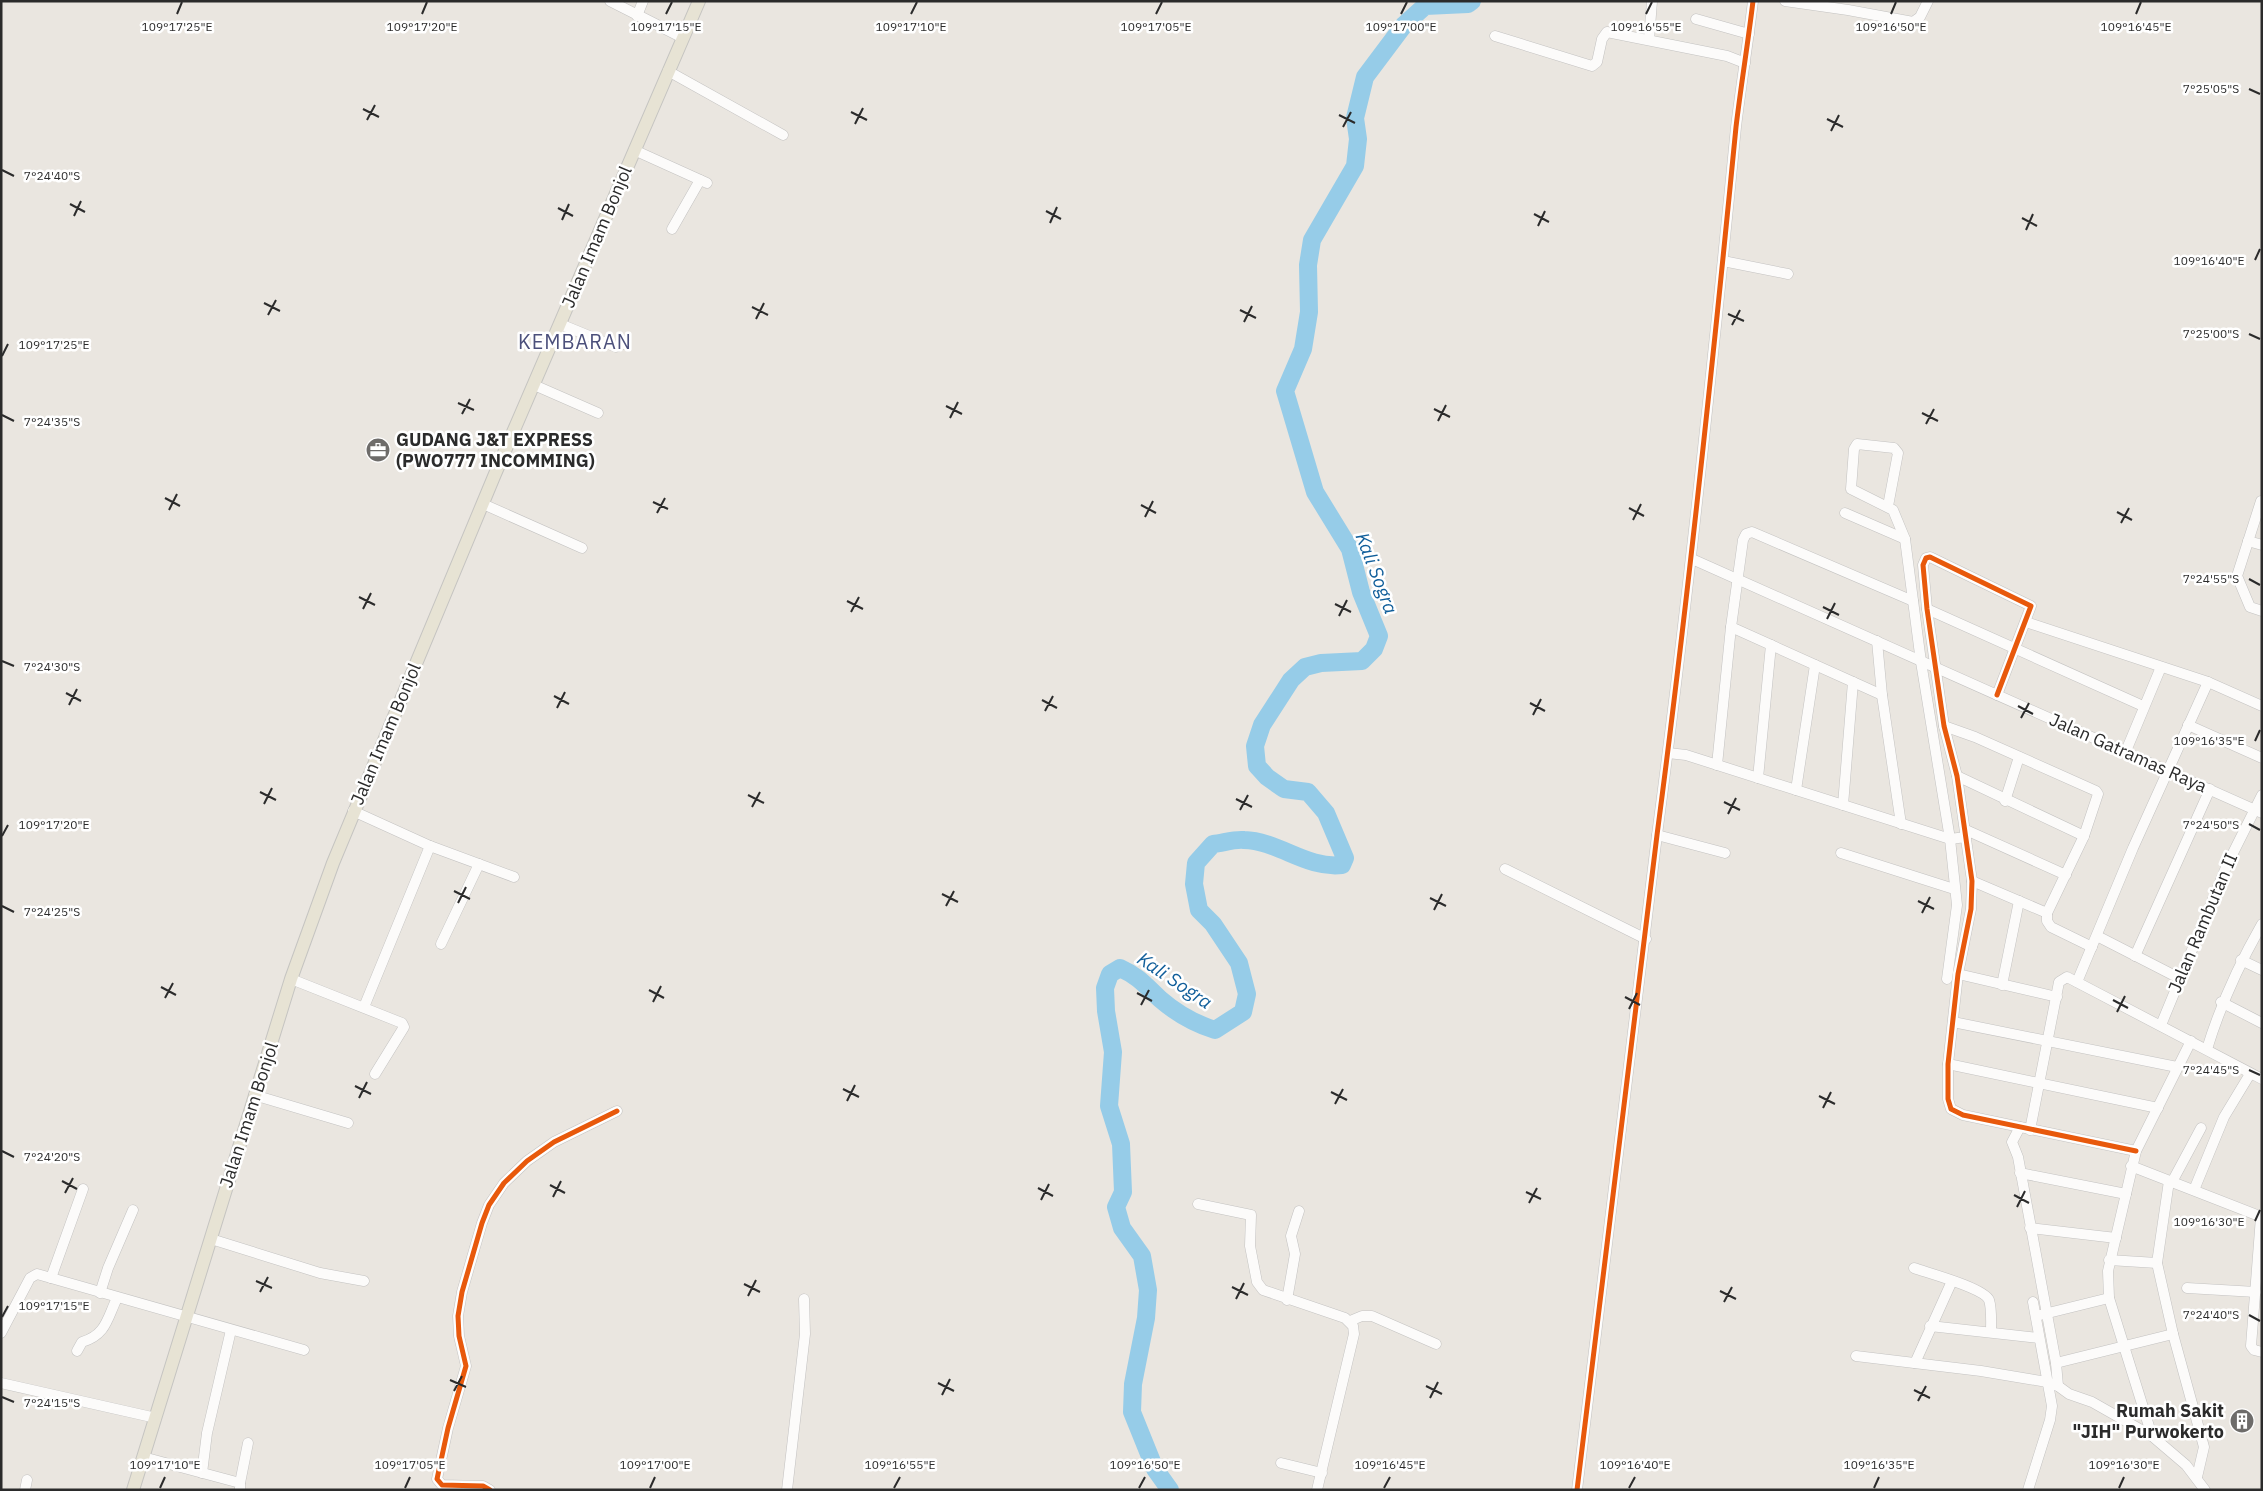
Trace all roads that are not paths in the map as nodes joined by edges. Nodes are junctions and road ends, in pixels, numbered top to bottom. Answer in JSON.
{"nodes":[{"id":1,"x":610,"y":1,"type":"edge"},
{"id":2,"x":643,"y":1,"type":"edge"},
{"id":3,"x":699,"y":1,"type":"edge"},
{"id":4,"x":1652,"y":1,"type":"edge"},
{"id":5,"x":1753,"y":1,"type":"edge"},
{"id":6,"x":1785,"y":1,"type":"edge"},
{"id":7,"x":1928,"y":1,"type":"edge"},
{"id":8,"x":637,"y":16,"type":"junction"},
{"id":9,"x":1696,"y":19,"type":"dead end"},
{"id":10,"x":1749,"y":34,"type":"junction"},
{"id":11,"x":1496,"y":36,"type":"dead end"},
{"id":12,"x":683,"y":38,"type":"junction"},
{"id":13,"x":1650,"y":40,"type":"junction"},
{"id":14,"x":1745,"y":63,"type":"junction"},
{"id":15,"x":668,"y":71,"type":"junction"},
{"id":16,"x":783,"y":135,"type":"dead end"},
{"id":17,"x":634,"y":150,"type":"junction"},
{"id":18,"x":672,"y":229,"type":"dead end"},
{"id":19,"x":1722,"y":261,"type":"junction"},
{"id":20,"x":1788,"y":274,"type":"dead end"},
{"id":21,"x":560,"y":324,"type":"junction"},
{"id":22,"x":623,"y":344,"type":"dead end"},
{"id":23,"x":534,"y":385,"type":"junction"},
{"id":24,"x":598,"y":414,"type":"dead end"},
{"id":25,"x":2261,"y":501,"type":"edge"},
{"id":26,"x":483,"y":504,"type":"junction"},
{"id":27,"x":1888,"y":506,"type":"junction"},
{"id":28,"x":1845,"y":513,"type":"dead end"},
{"id":29,"x":1906,"y":539,"type":"junction"},
{"id":30,"x":2248,"y":541,"type":"junction"},
{"id":31,"x":2262,"y":545,"type":"edge"},
{"id":32,"x":582,"y":548,"type":"dead end"},
{"id":33,"x":1692,"y":559,"type":"junction"},
{"id":34,"x":1737,"y":578,"type":"junction"},
{"id":35,"x":1914,"y":601,"type":"junction"},
{"id":36,"x":1927,"y":609,"type":"junction"},
{"id":37,"x":2262,"y":611,"type":"edge"},
{"id":38,"x":2026,"y":622,"type":"junction"},
{"id":39,"x":1731,"y":627,"type":"junction"},
{"id":40,"x":1877,"y":641,"type":"junction"},
{"id":41,"x":1771,"y":645,"type":"junction"},
{"id":42,"x":2015,"y":648,"type":"junction"},
{"id":43,"x":1921,"y":662,"type":"junction"},
{"id":44,"x":1815,"y":665,"type":"junction"},
{"id":45,"x":2161,"y":667,"type":"junction"},
{"id":46,"x":1937,"y":669,"type":"junction"},
{"id":47,"x":1853,"y":682,"type":"junction"},
{"id":48,"x":2208,"y":682,"type":"junction"},
{"id":49,"x":1882,"y":695,"type":"junction"},
{"id":50,"x":1997,"y":695,"type":"junction"},
{"id":51,"x":2144,"y":706,"type":"junction"},
{"id":52,"x":2262,"y":706,"type":"edge"},
{"id":53,"x":2188,"y":725,"type":"junction"},
{"id":54,"x":1944,"y":726,"type":"junction"},
{"id":55,"x":2126,"y":751,"type":"junction"},
{"id":56,"x":1668,"y":753,"type":"junction"},
{"id":57,"x":2019,"y":757,"type":"junction"},
{"id":58,"x":2262,"y":758,"type":"edge"},
{"id":59,"x":1717,"y":766,"type":"junction"},
{"id":60,"x":2169,"y":770,"type":"junction"},
{"id":61,"x":1957,"y":776,"type":"junction"},
{"id":62,"x":1758,"y":778,"type":"junction"},
{"id":63,"x":2210,"y":789,"type":"junction"},
{"id":64,"x":1796,"y":790,"type":"junction"},
{"id":65,"x":2262,"y":795,"type":"edge"},
{"id":66,"x":2005,"y":800,"type":"junction"},
{"id":67,"x":1843,"y":805,"type":"junction"},
{"id":68,"x":353,"y":811,"type":"junction"},
{"id":69,"x":2258,"y":811,"type":"edge"},
{"id":70,"x":1902,"y":824,"type":"junction"},
{"id":71,"x":1966,"y":833,"type":"junction"},
{"id":72,"x":1657,"y":835,"type":"junction"},
{"id":73,"x":2084,"y":836,"type":"junction"},
{"id":74,"x":1950,"y":839,"type":"junction"},
{"id":75,"x":430,"y":846,"type":"junction"},
{"id":76,"x":1725,"y":853,"type":"dead end"},
{"id":77,"x":1841,"y":853,"type":"dead end"},
{"id":78,"x":478,"y":864,"type":"junction"},
{"id":79,"x":1505,"y":869,"type":"dead end"},
{"id":80,"x":2066,"y":875,"type":"junction"},
{"id":81,"x":514,"y":876,"type":"dead end"},
{"id":82,"x":1972,"y":881,"type":"junction"},
{"id":83,"x":1954,"y":889,"type":"junction"},
{"id":84,"x":2019,"y":902,"type":"junction"},
{"id":85,"x":2047,"y":913,"type":"junction"},
{"id":86,"x":2262,"y":924,"type":"edge"},
{"id":87,"x":2097,"y":936,"type":"junction"},
{"id":88,"x":1646,"y":939,"type":"junction"},
{"id":89,"x":441,"y":944,"type":"dead end"},
{"id":90,"x":2092,"y":947,"type":"junction"},
{"id":91,"x":2135,"y":956,"type":"junction"},
{"id":92,"x":2241,"y":960,"type":"junction"},
{"id":93,"x":2262,"y":970,"type":"edge"},
{"id":94,"x":1958,"y":974,"type":"junction"},
{"id":95,"x":2179,"y":978,"type":"junction"},
{"id":96,"x":291,"y":979,"type":"junction"},
{"id":97,"x":1947,"y":979,"type":"dead end"},
{"id":98,"x":2077,"y":982,"type":"junction"},
{"id":99,"x":2002,"y":985,"type":"junction"},
{"id":100,"x":2057,"y":997,"type":"junction"},
{"id":101,"x":2221,"y":1002,"type":"junction"},
{"id":102,"x":364,"y":1007,"type":"junction"},
{"id":103,"x":1953,"y":1022,"type":"junction"},
{"id":104,"x":2262,"y":1023,"type":"edge"},
{"id":105,"x":2161,"y":1025,"type":"junction"},
{"id":106,"x":2049,"y":1040,"type":"junction"},
{"id":107,"x":2191,"y":1041,"type":"junction"},
{"id":108,"x":2207,"y":1049,"type":"junction"},
{"id":109,"x":1948,"y":1064,"type":"junction"},
{"id":110,"x":2177,"y":1066,"type":"junction"},
{"id":111,"x":375,"y":1074,"type":"dead end"},
{"id":112,"x":2250,"y":1074,"type":"junction"},
{"id":113,"x":2262,"y":1080,"type":"edge"},
{"id":114,"x":2038,"y":1085,"type":"junction"},
{"id":115,"x":254,"y":1095,"type":"junction"},
{"id":116,"x":2158,"y":1108,"type":"junction"},
{"id":117,"x":616,"y":1111,"type":"dead end"},
{"id":118,"x":348,"y":1123,"type":"dead end"},
{"id":119,"x":2025,"y":1128,"type":"junction"},
{"id":120,"x":2201,"y":1128,"type":"dead end"},
{"id":121,"x":2136,"y":1151,"type":"junction"},
{"id":122,"x":2130,"y":1166,"type":"junction"},
{"id":123,"x":2020,"y":1173,"type":"junction"},
{"id":124,"x":2170,"y":1181,"type":"junction"},
{"id":125,"x":83,"y":1189,"type":"dead end"},
{"id":126,"x":2194,"y":1190,"type":"junction"},
{"id":127,"x":2126,"y":1194,"type":"junction"},
{"id":128,"x":1198,"y":1204,"type":"dead end"},
{"id":129,"x":133,"y":1210,"type":"dead end"},
{"id":130,"x":1299,"y":1211,"type":"dead end"},
{"id":131,"x":2261,"y":1217,"type":"edge"},
{"id":132,"x":2030,"y":1228,"type":"junction"},
{"id":133,"x":2116,"y":1238,"type":"junction"},
{"id":134,"x":211,"y":1239,"type":"junction"},
{"id":135,"x":2109,"y":1260,"type":"junction"},
{"id":136,"x":2157,"y":1264,"type":"junction"},
{"id":137,"x":1914,"y":1268,"type":"dead end"},
{"id":138,"x":51,"y":1278,"type":"junction"},
{"id":139,"x":364,"y":1280,"type":"dead end"},
{"id":140,"x":1952,"y":1281,"type":"junction"},
{"id":141,"x":2187,"y":1288,"type":"dead end"},
{"id":142,"x":2258,"y":1288,"type":"edge"},
{"id":143,"x":100,"y":1292,"type":"junction"},
{"id":144,"x":117,"y":1298,"type":"junction"},
{"id":145,"x":2109,"y":1298,"type":"junction"},
{"id":146,"x":804,"y":1299,"type":"dead end"},
{"id":147,"x":1287,"y":1300,"type":"junction"},
{"id":148,"x":2033,"y":1302,"type":"dead end"},
{"id":149,"x":2041,"y":1315,"type":"junction"},
{"id":150,"x":186,"y":1318,"type":"junction"},
{"id":151,"x":1350,"y":1321,"type":"junction"},
{"id":152,"x":1930,"y":1326,"type":"junction"},
{"id":153,"x":231,"y":1330,"type":"junction"},
{"id":154,"x":1,"y":1332,"type":"edge"},
{"id":155,"x":1992,"y":1332,"type":"junction"},
{"id":156,"x":2173,"y":1334,"type":"junction"},
{"id":157,"x":2039,"y":1338,"type":"junction"},
{"id":158,"x":1436,"y":1344,"type":"dead end"},
{"id":159,"x":2124,"y":1344,"type":"junction"},
{"id":160,"x":304,"y":1350,"type":"dead end"},
{"id":161,"x":77,"y":1351,"type":"dead end"},
{"id":162,"x":2262,"y":1352,"type":"edge"},
{"id":163,"x":1856,"y":1356,"type":"dead end"},
{"id":164,"x":1915,"y":1363,"type":"junction"},
{"id":165,"x":2056,"y":1363,"type":"junction"},
{"id":166,"x":2046,"y":1382,"type":"junction"},
{"id":167,"x":1,"y":1384,"type":"edge"},
{"id":168,"x":2058,"y":1386,"type":"junction"},
{"id":169,"x":156,"y":1418,"type":"junction"},
{"id":170,"x":2152,"y":1436,"type":"junction"},
{"id":171,"x":248,"y":1443,"type":"dead end"},
{"id":172,"x":143,"y":1457,"type":"junction"},
{"id":173,"x":1281,"y":1463,"type":"dead end"},
{"id":174,"x":202,"y":1473,"type":"junction"},
{"id":175,"x":1322,"y":1473,"type":"junction"},
{"id":176,"x":2197,"y":1477,"type":"junction"},
{"id":177,"x":240,"y":1486,"type":"edge"},
{"id":178,"x":133,"y":1490,"type":"edge"},
{"id":179,"x":490,"y":1490,"type":"edge"},
{"id":180,"x":787,"y":1490,"type":"edge"},
{"id":181,"x":1317,"y":1490,"type":"edge"},
{"id":182,"x":1577,"y":1490,"type":"edge"},
{"id":183,"x":2028,"y":1490,"type":"edge"},
{"id":184,"x":2205,"y":1490,"type":"edge"}],
"edges":[{"from":1,"to":8,"type":"street"},
{"from":2,"to":8,"type":"street"},
{"from":3,"to":12,"type":"main road","name":"Jalan Imam Bonjol"},
{"from":4,"to":13,"type":"street"},
{"from":5,"to":10,"type":"street"},
{"from":6,"to":7,"type":"street"},
{"from":8,"to":12,"type":"street"},
{"from":9,"to":10,"type":"street"},
{"from":10,"to":14,"type":"street"},
{"from":11,"to":13,"type":"street"},
{"from":12,"to":15,"type":"main road","name":"Jalan Imam Bonjol"},
{"from":13,"to":14,"type":"street"},
{"from":14,"to":19,"type":"street"},
{"from":15,"to":16,"type":"street"},
{"from":15,"to":17,"type":"main road","name":"Jalan Imam Bonjol"},
{"from":17,"to":18,"type":"street"},
{"from":17,"to":21,"type":"main road","name":"Jalan Imam Bonjol"},
{"from":19,"to":20,"type":"street"},
{"from":19,"to":33,"type":"street"},
{"from":21,"to":22,"type":"street"},
{"from":21,"to":23,"type":"main road","name":"Jalan Imam Bonjol"},
{"from":23,"to":24,"type":"street"},
{"from":23,"to":26,"type":"main road","name":"Jalan Imam Bonjol"},
{"from":25,"to":30,"type":"street"},
{"from":26,"to":32,"type":"street"},
{"from":26,"to":68,"type":"main road","name":"Jalan Imam Bonjol"},
{"from":27,"to":27,"type":"street"},
{"from":27,"to":29,"type":"street"},
{"from":28,"to":29,"type":"street"},
{"from":29,"to":35,"type":"street"},
{"from":30,"to":31,"type":"street"},
{"from":30,"to":37,"type":"street"},
{"from":33,"to":34,"type":"street","name":"Jalan Gatramas Raya"},
{"from":33,"to":56,"type":"street"},
{"from":34,"to":35,"type":"street"},
{"from":34,"to":39,"type":"street"},
{"from":34,"to":40,"type":"street","name":"Jalan Gatramas Raya"},
{"from":35,"to":43,"type":"street"},
{"from":36,"to":38,"type":"street"},
{"from":36,"to":42,"type":"street"},
{"from":36,"to":46,"type":"street"},
{"from":38,"to":42,"type":"street"},
{"from":38,"to":45,"type":"street"},
{"from":39,"to":41,"type":"street"},
{"from":39,"to":59,"type":"street"},
{"from":40,"to":43,"type":"street","name":"Jalan Gatramas Raya"},
{"from":40,"to":49,"type":"street"},
{"from":41,"to":44,"type":"street"},
{"from":41,"to":62,"type":"street"},
{"from":42,"to":50,"type":"street"},
{"from":42,"to":51,"type":"street"},
{"from":43,"to":46,"type":"street","name":"Jalan Gatramas Raya"},
{"from":43,"to":74,"type":"street"},
{"from":44,"to":47,"type":"street"},
{"from":44,"to":64,"type":"street"},
{"from":45,"to":48,"type":"street"},
{"from":45,"to":51,"type":"street"},
{"from":46,"to":50,"type":"street","name":"Jalan Gatramas Raya"},
{"from":46,"to":54,"type":"street"},
{"from":47,"to":49,"type":"street"},
{"from":47,"to":67,"type":"street"},
{"from":48,"to":52,"type":"street"},
{"from":48,"to":53,"type":"street"},
{"from":49,"to":70,"type":"street"},
{"from":50,"to":55,"type":"street","name":"Jalan Gatramas Raya"},
{"from":51,"to":55,"type":"street"},
{"from":53,"to":58,"type":"street"},
{"from":53,"to":60,"type":"street"},
{"from":54,"to":57,"type":"street"},
{"from":54,"to":61,"type":"street"},
{"from":55,"to":60,"type":"street","name":"Jalan Gatramas Raya"},
{"from":56,"to":59,"type":"street"},
{"from":56,"to":72,"type":"street"},
{"from":57,"to":66,"type":"street"},
{"from":57,"to":73,"type":"street"},
{"from":59,"to":62,"type":"street"},
{"from":60,"to":63,"type":"street","name":"Jalan Gatramas Raya"},
{"from":60,"to":87,"type":"street"},
{"from":61,"to":66,"type":"street"},
{"from":61,"to":71,"type":"street"},
{"from":62,"to":64,"type":"street"},
{"from":63,"to":69,"type":"street","name":"Jalan Gatramas Raya"},
{"from":63,"to":91,"type":"street"},
{"from":64,"to":67,"type":"street"},
{"from":65,"to":69,"type":"street","name":"Jalan Rambutan II"},
{"from":66,"to":73,"type":"street"},
{"from":67,"to":70,"type":"street"},
{"from":68,"to":75,"type":"street"},
{"from":68,"to":96,"type":"main road","name":"Jalan Imam Bonjol"},
{"from":69,"to":95,"type":"street","name":"Jalan Rambutan II"},
{"from":70,"to":74,"type":"street"},
{"from":71,"to":74,"type":"street"},
{"from":71,"to":80,"type":"street"},
{"from":71,"to":82,"type":"street"},
{"from":72,"to":76,"type":"street"},
{"from":72,"to":88,"type":"street"},
{"from":73,"to":80,"type":"street"},
{"from":74,"to":83,"type":"street"},
{"from":75,"to":78,"type":"street"},
{"from":75,"to":102,"type":"street"},
{"from":77,"to":83,"type":"street"},
{"from":78,"to":81,"type":"street"},
{"from":78,"to":89,"type":"street"},
{"from":79,"to":88,"type":"street"},
{"from":80,"to":85,"type":"street"},
{"from":82,"to":84,"type":"street"},
{"from":82,"to":94,"type":"street"},
{"from":83,"to":97,"type":"street"},
{"from":84,"to":85,"type":"street"},
{"from":84,"to":99,"type":"street"},
{"from":85,"to":90,"type":"street"},
{"from":86,"to":92,"type":"street"},
{"from":87,"to":90,"type":"street"},
{"from":87,"to":91,"type":"street"},
{"from":88,"to":182,"type":"street"},
{"from":90,"to":98,"type":"street"},
{"from":91,"to":95,"type":"street"},
{"from":92,"to":93,"type":"street"},
{"from":92,"to":101,"type":"street"},
{"from":94,"to":99,"type":"street"},
{"from":94,"to":103,"type":"street"},
{"from":95,"to":105,"type":"street","name":"Jalan Rambutan II"},
{"from":96,"to":102,"type":"street"},
{"from":96,"to":115,"type":"main road","name":"Jalan Imam Bonjol"},
{"from":98,"to":100,"type":"street"},
{"from":98,"to":105,"type":"street"},
{"from":99,"to":100,"type":"street"},
{"from":100,"to":106,"type":"street"},
{"from":101,"to":104,"type":"street"},
{"from":101,"to":108,"type":"street"},
{"from":102,"to":111,"type":"street"},
{"from":103,"to":106,"type":"street"},
{"from":103,"to":109,"type":"street"},
{"from":105,"to":107,"type":"street"},
{"from":106,"to":110,"type":"street"},
{"from":106,"to":114,"type":"street"},
{"from":107,"to":108,"type":"street"},
{"from":107,"to":110,"type":"street"},
{"from":108,"to":112,"type":"street"},
{"from":109,"to":114,"type":"street"},
{"from":109,"to":119,"type":"street"},
{"from":110,"to":116,"type":"street"},
{"from":112,"to":113,"type":"street"},
{"from":112,"to":126,"type":"street"},
{"from":114,"to":116,"type":"street"},
{"from":114,"to":119,"type":"street"},
{"from":115,"to":118,"type":"street"},
{"from":115,"to":134,"type":"main road","name":"Jalan Imam Bonjol"},
{"from":116,"to":121,"type":"street"},
{"from":117,"to":179,"type":"street"},
{"from":119,"to":121,"type":"street"},
{"from":119,"to":123,"type":"street"},
{"from":120,"to":124,"type":"street"},
{"from":121,"to":122,"type":"street"},
{"from":122,"to":124,"type":"street"},
{"from":122,"to":127,"type":"street"},
{"from":123,"to":127,"type":"street"},
{"from":123,"to":132,"type":"street"},
{"from":124,"to":126,"type":"street"},
{"from":124,"to":136,"type":"street"},
{"from":125,"to":138,"type":"street"},
{"from":126,"to":131,"type":"street"},
{"from":127,"to":133,"type":"street"},
{"from":128,"to":147,"type":"street"},
{"from":129,"to":143,"type":"street"},
{"from":130,"to":147,"type":"street"},
{"from":131,"to":142,"type":"street"},
{"from":132,"to":133,"type":"street"},
{"from":132,"to":149,"type":"street"},
{"from":133,"to":135,"type":"street"},
{"from":134,"to":139,"type":"street"},
{"from":134,"to":150,"type":"main road","name":"Jalan Imam Bonjol"},
{"from":135,"to":136,"type":"street"},
{"from":135,"to":145,"type":"street"},
{"from":136,"to":156,"type":"street"},
{"from":137,"to":140,"type":"street"},
{"from":138,"to":143,"type":"street"},
{"from":138,"to":154,"type":"street"},
{"from":140,"to":152,"type":"street"},
{"from":140,"to":155,"type":"street"},
{"from":141,"to":142,"type":"street"},
{"from":142,"to":162,"type":"street"},
{"from":143,"to":144,"type":"street"},
{"from":144,"to":150,"type":"street"},
{"from":144,"to":161,"type":"street"},
{"from":145,"to":149,"type":"street"},
{"from":145,"to":159,"type":"street"},
{"from":146,"to":180,"type":"street"},
{"from":147,"to":151,"type":"street"},
{"from":148,"to":149,"type":"street"},
{"from":149,"to":157,"type":"street"},
{"from":149,"to":165,"type":"street"},
{"from":150,"to":153,"type":"street"},
{"from":150,"to":169,"type":"main road","name":"Jalan Imam Bonjol"},
{"from":151,"to":158,"type":"street"},
{"from":151,"to":175,"type":"street"},
{"from":152,"to":155,"type":"street"},
{"from":152,"to":164,"type":"street"},
{"from":153,"to":160,"type":"street"},
{"from":153,"to":174,"type":"street"},
{"from":155,"to":157,"type":"street"},
{"from":156,"to":159,"type":"street"},
{"from":156,"to":176,"type":"street"},
{"from":157,"to":166,"type":"street"},
{"from":159,"to":165,"type":"street"},
{"from":159,"to":170,"type":"street"},
{"from":163,"to":164,"type":"street"},
{"from":164,"to":166,"type":"street"},
{"from":165,"to":168,"type":"street"},
{"from":166,"to":168,"type":"street"},
{"from":166,"to":183,"type":"street"},
{"from":167,"to":169,"type":"street"},
{"from":168,"to":170,"type":"street"},
{"from":169,"to":172,"type":"main road","name":"Jalan Imam Bonjol"},
{"from":170,"to":176,"type":"street"},
{"from":171,"to":177,"type":"street"},
{"from":172,"to":174,"type":"street"},
{"from":172,"to":178,"type":"main road","name":"Jalan Imam Bonjol"},
{"from":173,"to":175,"type":"street"},
{"from":174,"to":177,"type":"street"},
{"from":175,"to":181,"type":"street"},
{"from":176,"to":184,"type":"street"}]}
